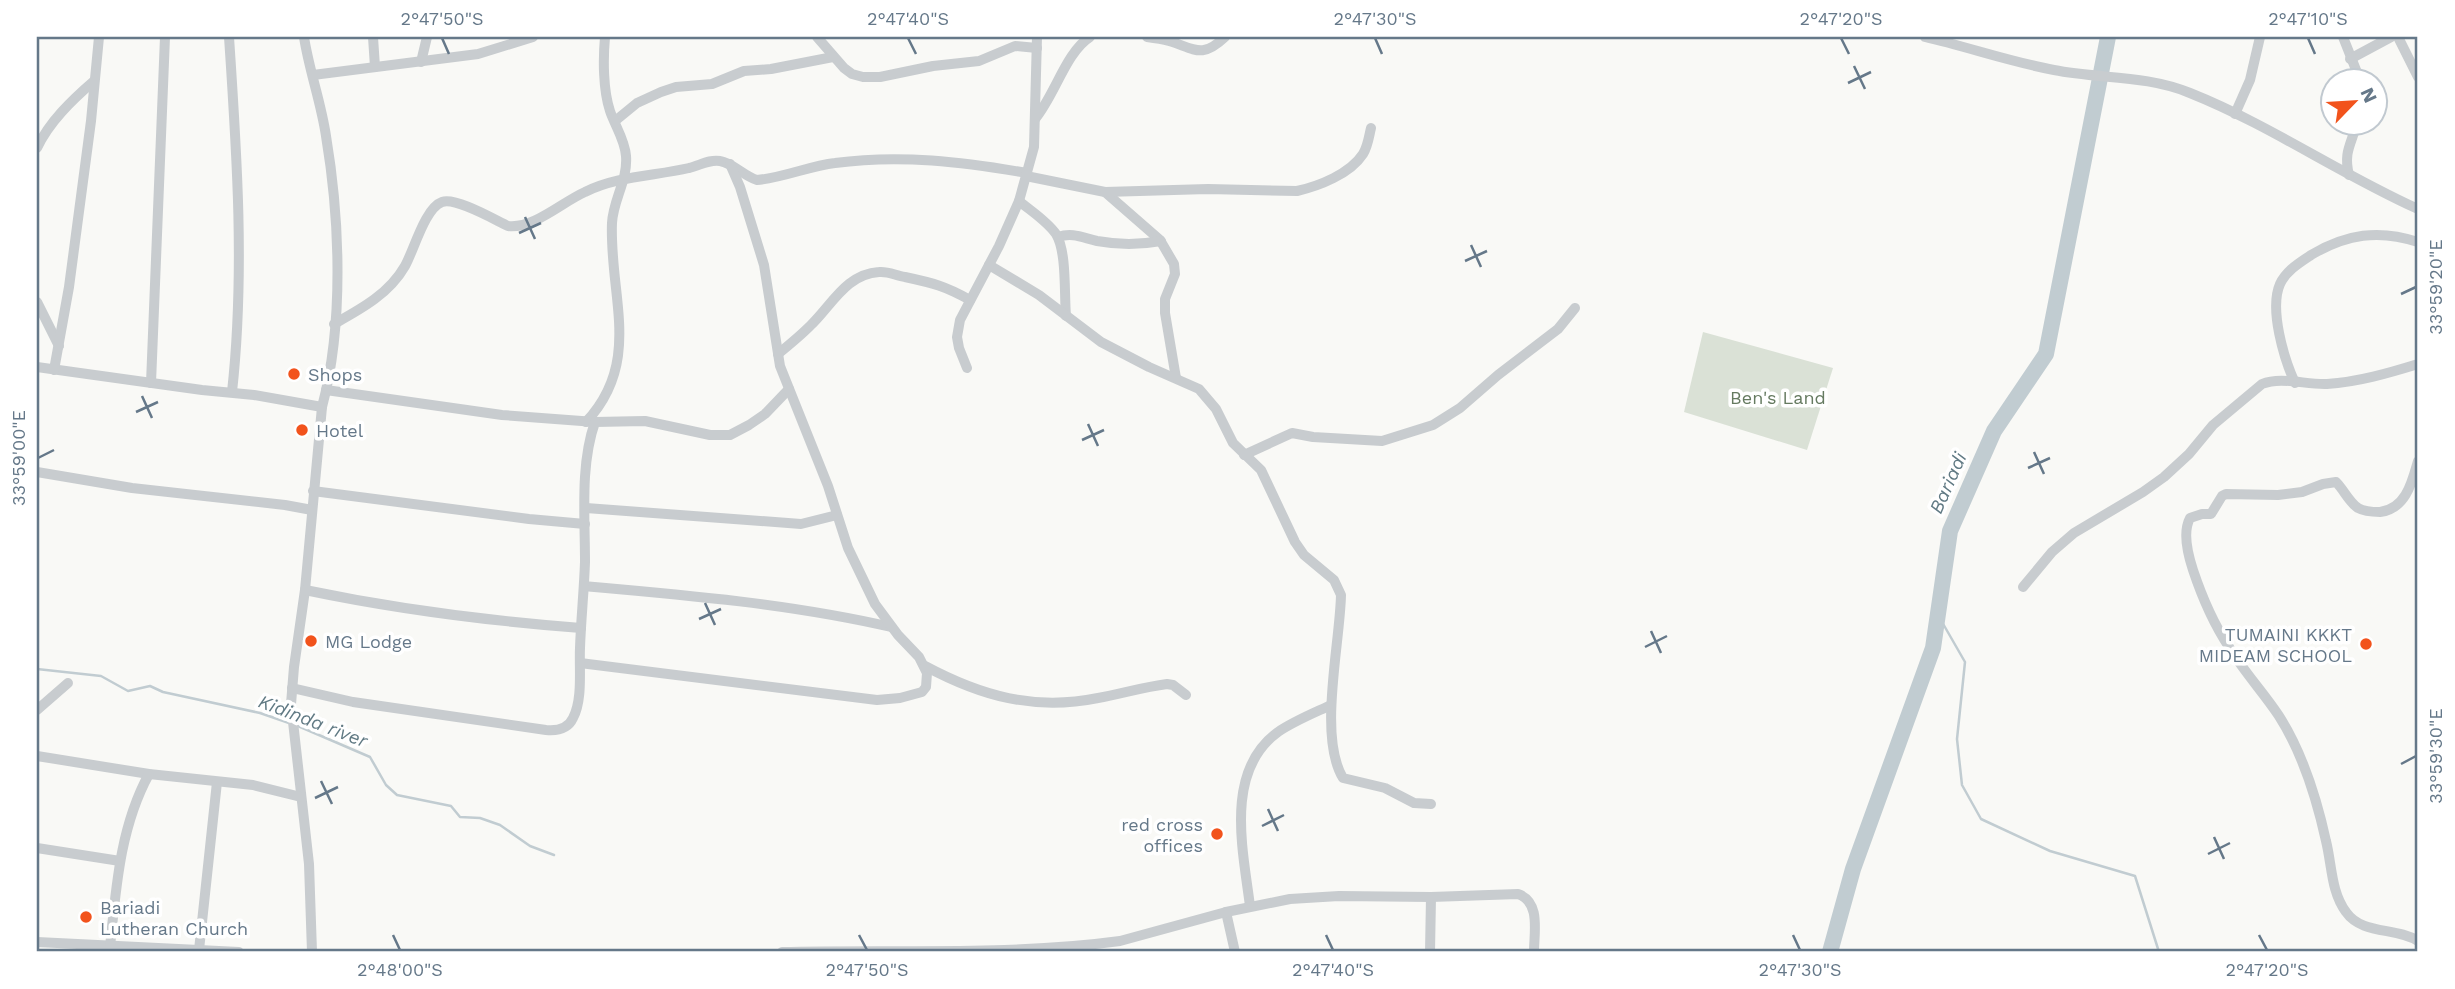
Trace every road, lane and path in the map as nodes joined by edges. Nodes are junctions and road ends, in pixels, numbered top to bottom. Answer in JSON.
{"nodes":[{"id":1,"x":99,"y":37,"type":"edge"},
{"id":2,"x":165,"y":37,"type":"edge"},
{"id":3,"x":229,"y":37,"type":"edge"},
{"id":4,"x":304,"y":37,"type":"edge"},
{"id":5,"x":373,"y":37,"type":"edge"},
{"id":6,"x":426,"y":37,"type":"edge"},
{"id":7,"x":533,"y":37,"type":"edge"},
{"id":8,"x":604,"y":37,"type":"edge"},
{"id":9,"x":817,"y":37,"type":"edge"},
{"id":10,"x":1090,"y":37,"type":"edge"},
{"id":11,"x":1147,"y":37,"type":"edge"},
{"id":12,"x":1225,"y":37,"type":"edge"},
{"id":13,"x":1925,"y":37,"type":"edge"},
{"id":14,"x":2260,"y":37,"type":"edge"},
{"id":15,"x":2343,"y":37,"type":"edge"},
{"id":16,"x":2391,"y":37,"type":"edge"},
{"id":17,"x":2398,"y":37,"type":"edge"},
{"id":18,"x":1037,"y":42,"type":"edge"},
{"id":19,"x":833,"y":57,"type":"junction"},
{"id":20,"x":2350,"y":59,"type":"junction"},
{"id":21,"x":421,"y":62,"type":"junction"},
{"id":22,"x":2353,"y":66,"type":"edge"},
{"id":23,"x":375,"y":67,"type":"junction"},
{"id":24,"x":313,"y":75,"type":"junction"},
{"id":25,"x":2418,"y":77,"type":"edge"},
{"id":26,"x":94,"y":81,"type":"junction"},
{"id":27,"x":2235,"y":114,"type":"junction"},
{"id":28,"x":1035,"y":119,"type":"junction"},
{"id":29,"x":615,"y":121,"type":"junction"},
{"id":30,"x":1371,"y":128,"type":"dead end"},
{"id":31,"x":2351,"y":136,"type":"edge"},
{"id":32,"x":37,"y":148,"type":"edge"},
{"id":33,"x":730,"y":164,"type":"junction"},
{"id":34,"x":1027,"y":175,"type":"junction"},
{"id":35,"x":2349,"y":175,"type":"junction"},
{"id":36,"x":624,"y":179,"type":"junction"},
{"id":37,"x":1105,"y":192,"type":"junction"},
{"id":38,"x":1018,"y":201,"type":"junction"},
{"id":39,"x":2418,"y":209,"type":"edge"},
{"id":40,"x":1058,"y":237,"type":"junction"},
{"id":41,"x":1161,"y":242,"type":"junction"},
{"id":42,"x":2418,"y":242,"type":"edge"},
{"id":43,"x":989,"y":265,"type":"junction"},
{"id":44,"x":970,"y":300,"type":"junction"},
{"id":45,"x":37,"y":302,"type":"edge"},
{"id":46,"x":1575,"y":308,"type":"dead end"},
{"id":47,"x":1066,"y":316,"type":"junction"},
{"id":48,"x":334,"y":324,"type":"junction"},
{"id":49,"x":59,"y":346,"type":"junction"},
{"id":50,"x":778,"y":354,"type":"junction"},
{"id":51,"x":2418,"y":364,"type":"edge"},
{"id":52,"x":37,"y":368,"type":"edge"},
{"id":53,"x":967,"y":368,"type":"dead end"},
{"id":54,"x":54,"y":369,"type":"junction"},
{"id":55,"x":1177,"y":378,"type":"junction"},
{"id":56,"x":151,"y":383,"type":"junction"},
{"id":57,"x":2295,"y":383,"type":"junction"},
{"id":58,"x":789,"y":389,"type":"junction"},
{"id":59,"x":326,"y":390,"type":"junction"},
{"id":60,"x":233,"y":392,"type":"junction"},
{"id":61,"x":322,"y":407,"type":"junction"},
{"id":62,"x":591,"y":422,"type":"junction"},
{"id":63,"x":1244,"y":455,"type":"junction"},
{"id":64,"x":2418,"y":461,"type":"edge"},
{"id":65,"x":37,"y":472,"type":"edge"},
{"id":66,"x":313,"y":491,"type":"junction"},
{"id":67,"x":586,"y":508,"type":"junction"},
{"id":68,"x":312,"y":510,"type":"junction"},
{"id":69,"x":837,"y":515,"type":"junction"},
{"id":70,"x":585,"y":524,"type":"junction"},
{"id":71,"x":584,"y":586,"type":"junction"},
{"id":72,"x":2023,"y":587,"type":"dead end"},
{"id":73,"x":305,"y":590,"type":"junction"},
{"id":74,"x":891,"y":627,"type":"junction"},
{"id":75,"x":581,"y":628,"type":"junction"},
{"id":76,"x":580,"y":663,"type":"junction"},
{"id":77,"x":925,"y":666,"type":"junction"},
{"id":78,"x":68,"y":683,"type":"dead end"},
{"id":79,"x":292,"y":688,"type":"junction"},
{"id":80,"x":1186,"y":695,"type":"dead end"},
{"id":81,"x":1331,"y":705,"type":"junction"},
{"id":82,"x":37,"y":710,"type":"edge"},
{"id":83,"x":37,"y":756,"type":"edge"},
{"id":84,"x":149,"y":774,"type":"junction"},
{"id":85,"x":217,"y":782,"type":"junction"},
{"id":86,"x":301,"y":797,"type":"junction"},
{"id":87,"x":1431,"y":804,"type":"dead end"},
{"id":88,"x":37,"y":848,"type":"edge"},
{"id":89,"x":120,"y":861,"type":"junction"},
{"id":90,"x":1431,"y":897,"type":"junction"},
{"id":91,"x":1250,"y":906,"type":"junction"},
{"id":92,"x":1226,"y":912,"type":"junction"},
{"id":93,"x":2418,"y":941,"type":"edge"},
{"id":94,"x":37,"y":942,"type":"edge"},
{"id":95,"x":110,"y":947,"type":"junction"},
{"id":96,"x":199,"y":950,"type":"junction"},
{"id":97,"x":1002,"y":951,"type":"edge"},
{"id":98,"x":239,"y":952,"type":"edge"},
{"id":99,"x":312,"y":952,"type":"edge"},
{"id":100,"x":782,"y":952,"type":"edge"},
{"id":101,"x":1235,"y":952,"type":"edge"},
{"id":102,"x":1430,"y":952,"type":"edge"},
{"id":103,"x":1534,"y":952,"type":"edge"}],
"edges":[{"from":1,"to":26,"type":"street"},
{"from":2,"to":56,"type":"street"},
{"from":3,"to":60,"type":"street"},
{"from":4,"to":24,"type":"street"},
{"from":5,"to":23,"type":"street"},
{"from":6,"to":21,"type":"street"},
{"from":7,"to":21,"type":"street"},
{"from":8,"to":29,"type":"street"},
{"from":9,"to":19,"type":"street"},
{"from":10,"to":28,"type":"street"},
{"from":11,"to":12,"type":"street"},
{"from":13,"to":27,"type":"street"},
{"from":14,"to":27,"type":"street"},
{"from":15,"to":20,"type":"street"},
{"from":16,"to":20,"type":"street"},
{"from":17,"to":25,"type":"street"},
{"from":18,"to":19,"type":"street"},
{"from":18,"to":28,"type":"street"},
{"from":19,"to":29,"type":"street"},
{"from":20,"to":22,"type":"street"},
{"from":21,"to":23,"type":"street"},
{"from":23,"to":24,"type":"street"},
{"from":24,"to":48,"type":"street"},
{"from":26,"to":32,"type":"street"},
{"from":26,"to":49,"type":"street"},
{"from":27,"to":35,"type":"street"},
{"from":28,"to":34,"type":"street"},
{"from":29,"to":36,"type":"street"},
{"from":30,"to":37,"type":"street"},
{"from":31,"to":35,"type":"street"},
{"from":33,"to":34,"type":"street"},
{"from":33,"to":36,"type":"street"},
{"from":33,"to":50,"type":"street"},
{"from":34,"to":37,"type":"street"},
{"from":34,"to":38,"type":"street"},
{"from":35,"to":39,"type":"street"},
{"from":36,"to":48,"type":"street"},
{"from":36,"to":62,"type":"street"},
{"from":37,"to":41,"type":"street"},
{"from":38,"to":40,"type":"street"},
{"from":38,"to":43,"type":"street"},
{"from":40,"to":41,"type":"street"},
{"from":40,"to":47,"type":"street"},
{"from":41,"to":55,"type":"street"},
{"from":42,"to":57,"type":"street"},
{"from":43,"to":44,"type":"street"},
{"from":43,"to":47,"type":"street"},
{"from":44,"to":50,"type":"street"},
{"from":44,"to":53,"type":"street"},
{"from":45,"to":49,"type":"street"},
{"from":46,"to":63,"type":"street"},
{"from":47,"to":55,"type":"street"},
{"from":48,"to":59,"type":"street"},
{"from":49,"to":54,"type":"street"},
{"from":50,"to":58,"type":"street"},
{"from":51,"to":57,"type":"street"},
{"from":52,"to":54,"type":"street"},
{"from":54,"to":56,"type":"street"},
{"from":55,"to":63,"type":"street"},
{"from":56,"to":60,"type":"street"},
{"from":57,"to":72,"type":"street"},
{"from":58,"to":62,"type":"street"},
{"from":58,"to":69,"type":"street"},
{"from":59,"to":61,"type":"street"},
{"from":59,"to":62,"type":"street"},
{"from":60,"to":61,"type":"street"},
{"from":61,"to":66,"type":"street"},
{"from":62,"to":67,"type":"street"},
{"from":63,"to":81,"type":"street"},
{"from":64,"to":93,"type":"street"},
{"from":65,"to":68,"type":"street"},
{"from":66,"to":68,"type":"street"},
{"from":66,"to":70,"type":"street"},
{"from":67,"to":69,"type":"street"},
{"from":67,"to":70,"type":"street"},
{"from":68,"to":73,"type":"street"},
{"from":69,"to":74,"type":"street"},
{"from":70,"to":71,"type":"street"},
{"from":71,"to":74,"type":"street"},
{"from":71,"to":75,"type":"street"},
{"from":73,"to":75,"type":"street"},
{"from":73,"to":79,"type":"street"},
{"from":74,"to":77,"type":"street"},
{"from":75,"to":76,"type":"street"},
{"from":76,"to":77,"type":"street"},
{"from":76,"to":79,"type":"street"},
{"from":77,"to":80,"type":"street"},
{"from":78,"to":82,"type":"street"},
{"from":79,"to":86,"type":"street"},
{"from":81,"to":87,"type":"street"},
{"from":81,"to":91,"type":"street"},
{"from":83,"to":84,"type":"street"},
{"from":84,"to":85,"type":"street"},
{"from":84,"to":89,"type":"street"},
{"from":85,"to":86,"type":"street"},
{"from":85,"to":96,"type":"street"},
{"from":86,"to":99,"type":"street"},
{"from":88,"to":89,"type":"street"},
{"from":89,"to":95,"type":"street"},
{"from":90,"to":91,"type":"street"},
{"from":90,"to":102,"type":"street"},
{"from":90,"to":103,"type":"street"},
{"from":91,"to":92,"type":"street"},
{"from":92,"to":97,"type":"street"},
{"from":92,"to":101,"type":"street"},
{"from":94,"to":95,"type":"street"},
{"from":95,"to":96,"type":"street"},
{"from":96,"to":98,"type":"street"},
{"from":97,"to":100,"type":"street"}]}
